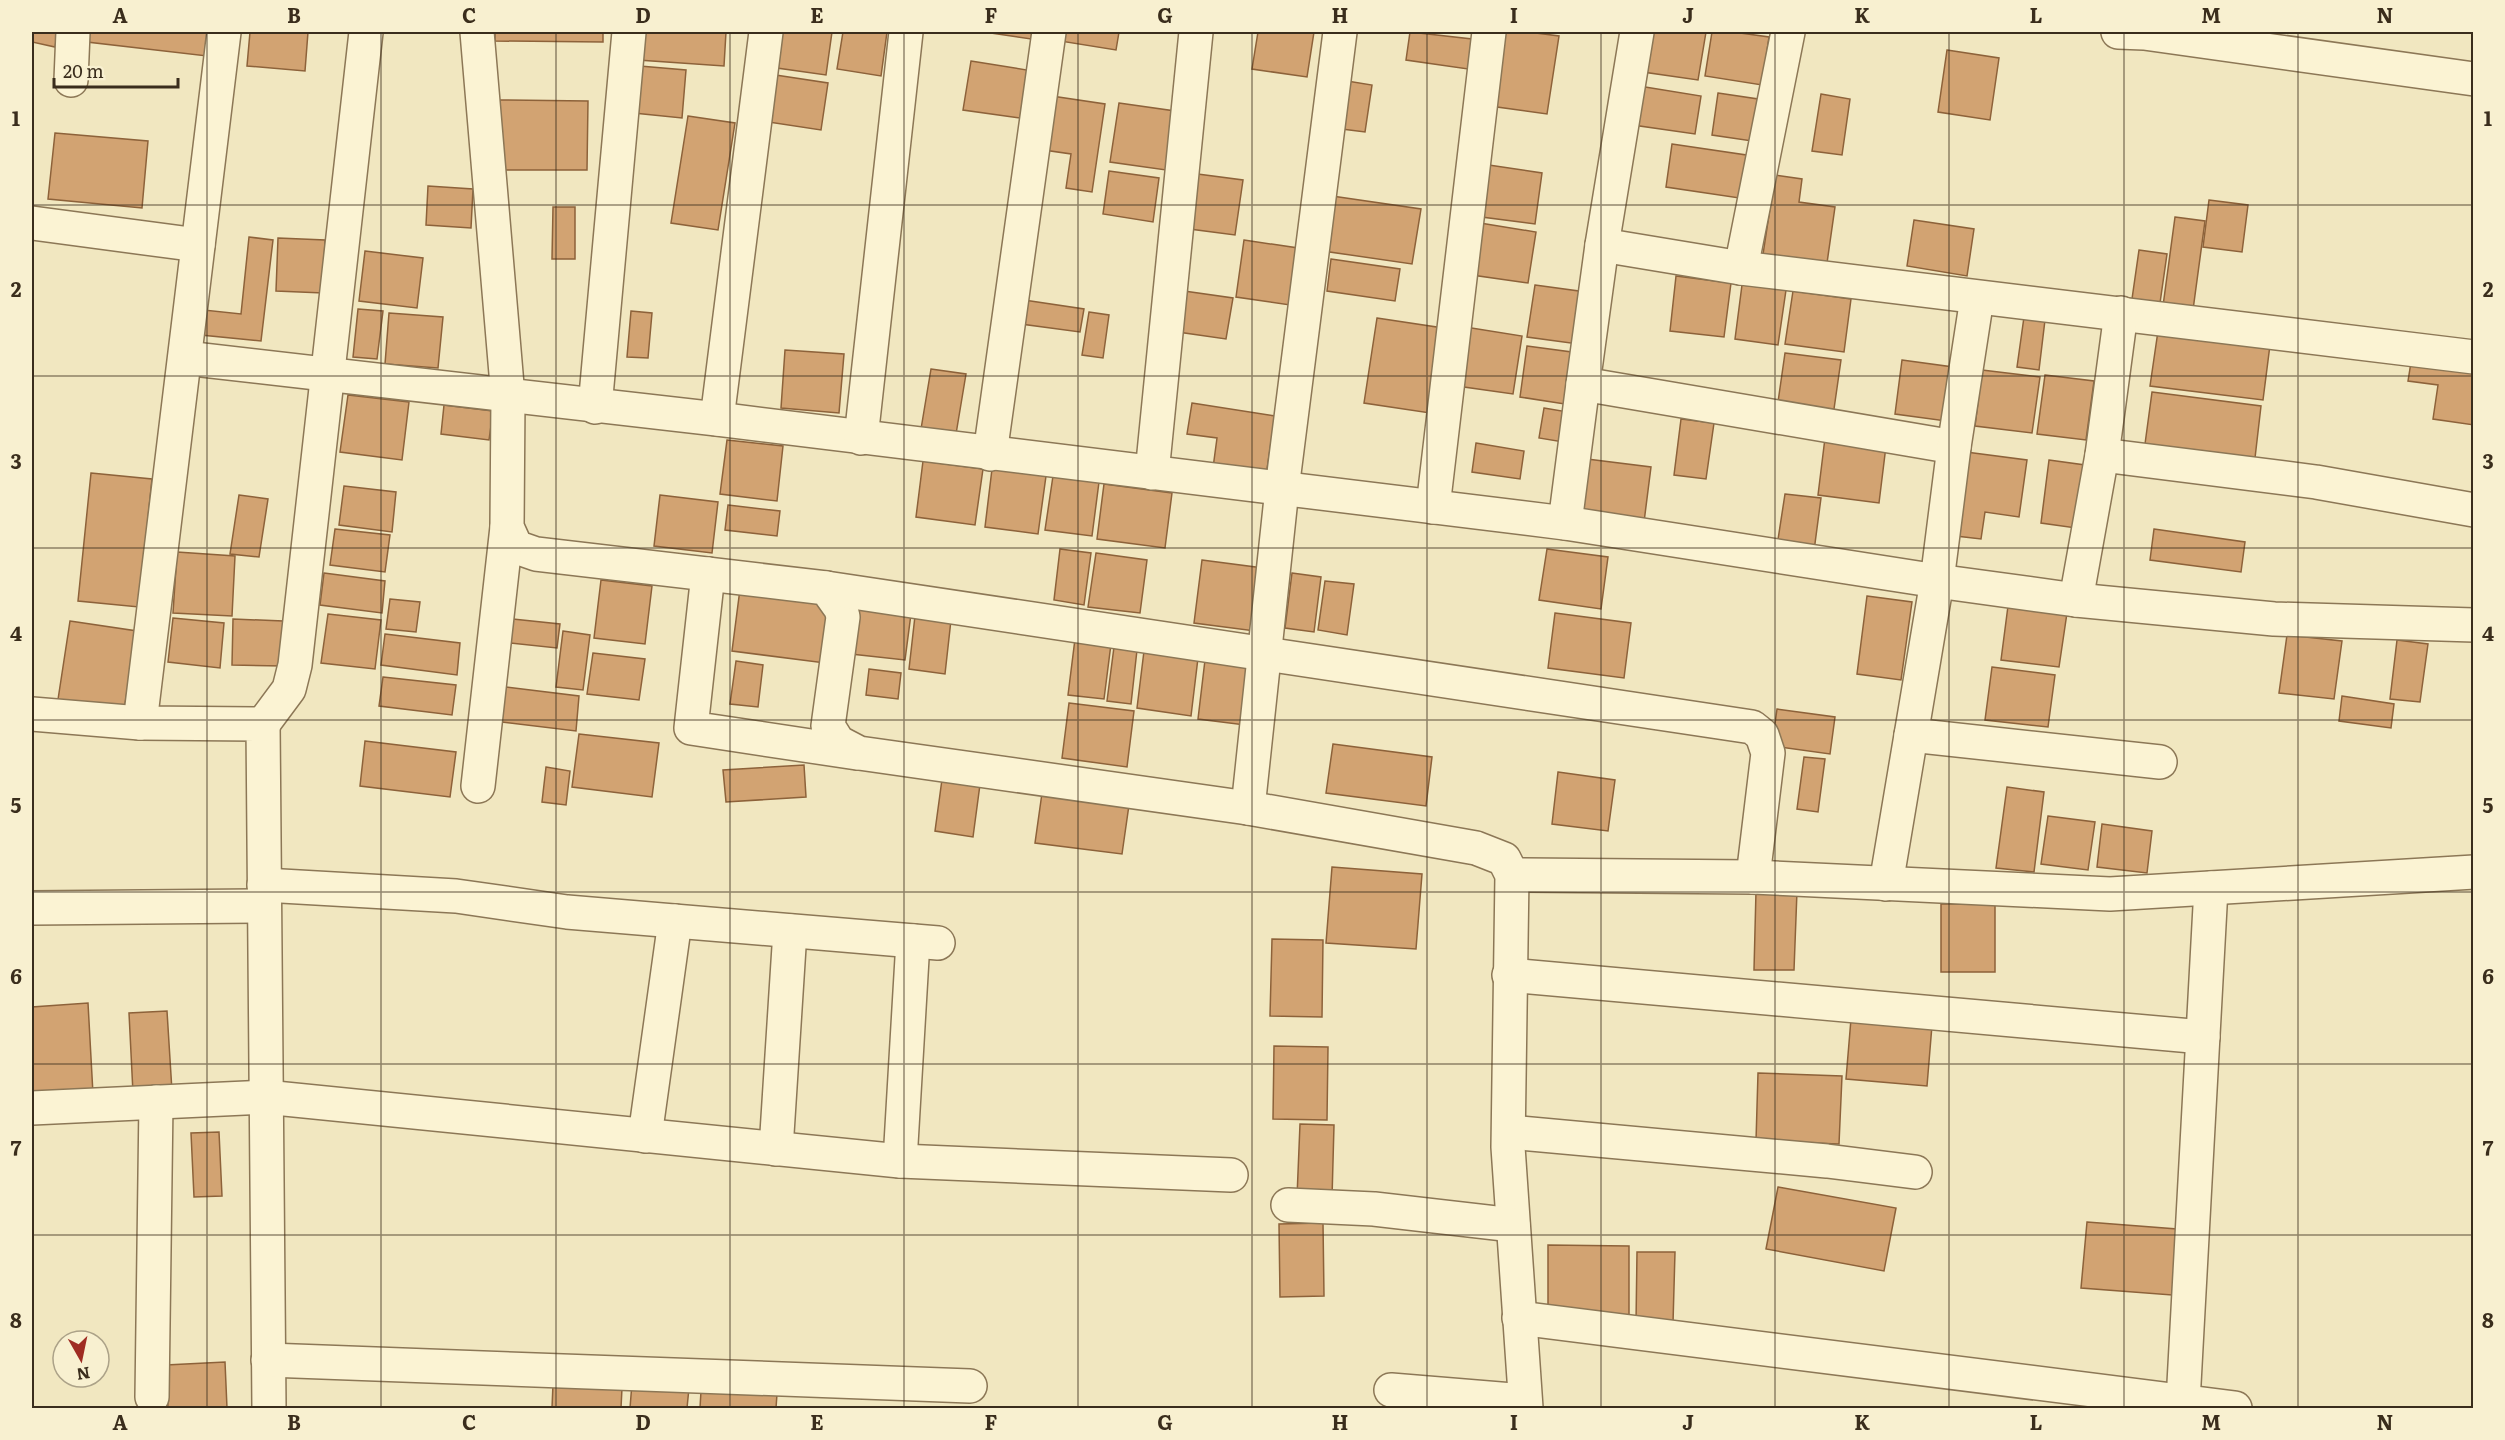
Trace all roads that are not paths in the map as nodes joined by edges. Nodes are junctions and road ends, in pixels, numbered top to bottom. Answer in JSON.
{"nodes":[{"id":1,"x":73,"y":32,"type":"edge"},
{"id":2,"x":224,"y":32,"type":"edge"},
{"id":3,"x":366,"y":32,"type":"edge"},
{"id":4,"x":477,"y":32,"type":"edge"},
{"id":5,"x":629,"y":32,"type":"edge"},
{"id":6,"x":766,"y":32,"type":"edge"},
{"id":7,"x":906,"y":32,"type":"edge"},
{"id":8,"x":1049,"y":32,"type":"edge"},
{"id":9,"x":1196,"y":32,"type":"edge"},
{"id":10,"x":1340,"y":32,"type":"edge"},
{"id":11,"x":1490,"y":32,"type":"edge"},
{"id":12,"x":1637,"y":32,"type":"edge"},
{"id":13,"x":1788,"y":32,"type":"edge"},
{"id":14,"x":2118,"y":32,"type":"edge"},
{"id":15,"x":2474,"y":79,"type":"edge"},
{"id":16,"x":71,"y":80,"type":"dead end"},
{"id":17,"x":32,"y":223,"type":"edge"},
{"id":18,"x":198,"y":245,"type":"junction"},
{"id":19,"x":1602,"y":245,"type":"junction"},
{"id":20,"x":1742,"y":268,"type":"junction"},
{"id":21,"x":1977,"y":298,"type":"junction"},
{"id":22,"x":2121,"y":313,"type":"junction"},
{"id":23,"x":2474,"y":357,"type":"edge"},
{"id":24,"x":185,"y":358,"type":"junction"},
{"id":25,"x":327,"y":375,"type":"junction"},
{"id":26,"x":1583,"y":384,"type":"junction"},
{"id":27,"x":508,"y":397,"type":"junction"},
{"id":28,"x":595,"y":406,"type":"junction"},
{"id":29,"x":717,"y":419,"type":"junction"},
{"id":30,"x":861,"y":438,"type":"junction"},
{"id":31,"x":1954,"y":447,"type":"junction"},
{"id":32,"x":990,"y":454,"type":"junction"},
{"id":33,"x":2102,"y":455,"type":"junction"},
{"id":34,"x":1152,"y":473,"type":"junction"},
{"id":35,"x":1282,"y":489,"type":"junction"},
{"id":36,"x":1433,"y":507,"type":"junction"},
{"id":37,"x":2474,"y":510,"type":"edge"},
{"id":38,"x":1565,"y":523,"type":"junction"},
{"id":39,"x":507,"y":527,"type":"junction"},
{"id":40,"x":708,"y":574,"type":"junction"},
{"id":41,"x":1937,"y":581,"type":"junction"},
{"id":42,"x":826,"y":588,"type":"junction"},
{"id":43,"x":2076,"y":600,"type":"junction"},
{"id":44,"x":2474,"y":625,"type":"edge"},
{"id":45,"x":1266,"y":653,"type":"junction"},
{"id":46,"x":32,"y":714,"type":"edge"},
{"id":47,"x":140,"y":723,"type":"junction"},
{"id":48,"x":263,"y":724,"type":"junction"},
{"id":49,"x":1911,"y":735,"type":"junction"},
{"id":50,"x":859,"y":753,"type":"junction"},
{"id":51,"x":2160,"y":762,"type":"dead end"},
{"id":52,"x":478,"y":786,"type":"dead end"},
{"id":53,"x":1248,"y":808,"type":"junction"},
{"id":54,"x":2474,"y":872,"type":"edge"},
{"id":55,"x":1512,"y":875,"type":"junction"},
{"id":56,"x":1753,"y":877,"type":"junction"},
{"id":57,"x":1886,"y":884,"type":"junction"},
{"id":58,"x":2211,"y":888,"type":"junction"},
{"id":59,"x":264,"y":896,"type":"junction"},
{"id":60,"x":32,"y":908,"type":"edge"},
{"id":61,"x":675,"y":921,"type":"junction"},
{"id":62,"x":790,"y":931,"type":"junction"},
{"id":63,"x":1509,"y":975,"type":"junction"},
{"id":64,"x":2203,"y":1037,"type":"junction"},
{"id":65,"x":265,"y":1097,"type":"junction"},
{"id":66,"x":156,"y":1102,"type":"junction"},
{"id":67,"x":32,"y":1108,"type":"edge"},
{"id":68,"x":1509,"y":1132,"type":"junction"},
{"id":69,"x":645,"y":1136,"type":"junction"},
{"id":70,"x":776,"y":1149,"type":"junction"},
{"id":71,"x":900,"y":1161,"type":"junction"},
{"id":72,"x":1915,"y":1172,"type":"dead end"},
{"id":73,"x":1231,"y":1175,"type":"dead end"},
{"id":74,"x":1288,"y":1205,"type":"dead end"},
{"id":75,"x":1514,"y":1225,"type":"junction"},
{"id":76,"x":1519,"y":1318,"type":"junction"},
{"id":77,"x":268,"y":1360,"type":"junction"},
{"id":78,"x":970,"y":1386,"type":"dead end"},
{"id":79,"x":1391,"y":1390,"type":"dead end"},
{"id":80,"x":152,"y":1397,"type":"dead end"},
{"id":81,"x":2182,"y":1402,"type":"junction"},
{"id":82,"x":1526,"y":1405,"type":"edge"},
{"id":83,"x":269,"y":1408,"type":"edge"},
{"id":84,"x":2235,"y":1408,"type":"edge"}],
"edges":[{"from":1,"to":16,"type":"street"},
{"from":2,"to":18,"type":"street"},
{"from":3,"to":25,"type":"street"},
{"from":4,"to":27,"type":"street"},
{"from":5,"to":28,"type":"street"},
{"from":6,"to":29,"type":"street"},
{"from":7,"to":30,"type":"street"},
{"from":8,"to":32,"type":"street"},
{"from":9,"to":34,"type":"street"},
{"from":10,"to":35,"type":"street"},
{"from":11,"to":36,"type":"street"},
{"from":12,"to":19,"type":"street"},
{"from":13,"to":20,"type":"street"},
{"from":14,"to":15,"type":"street"},
{"from":17,"to":18,"type":"street"},
{"from":18,"to":24,"type":"street"},
{"from":19,"to":20,"type":"street"},
{"from":19,"to":26,"type":"street"},
{"from":20,"to":21,"type":"street"},
{"from":21,"to":22,"type":"street"},
{"from":21,"to":31,"type":"street"},
{"from":22,"to":23,"type":"street"},
{"from":22,"to":33,"type":"street"},
{"from":24,"to":25,"type":"street"},
{"from":24,"to":47,"type":"street"},
{"from":25,"to":27,"type":"street"},
{"from":25,"to":48,"type":"street"},
{"from":26,"to":31,"type":"street"},
{"from":26,"to":38,"type":"street"},
{"from":27,"to":28,"type":"street"},
{"from":27,"to":39,"type":"street"},
{"from":28,"to":29,"type":"street"},
{"from":29,"to":30,"type":"street"},
{"from":30,"to":32,"type":"street"},
{"from":31,"to":41,"type":"street"},
{"from":32,"to":34,"type":"street"},
{"from":33,"to":37,"type":"street"},
{"from":33,"to":43,"type":"street"},
{"from":34,"to":35,"type":"street"},
{"from":35,"to":36,"type":"street"},
{"from":35,"to":45,"type":"street"},
{"from":36,"to":38,"type":"street"},
{"from":38,"to":41,"type":"street"},
{"from":39,"to":40,"type":"street"},
{"from":39,"to":52,"type":"street"},
{"from":40,"to":42,"type":"street"},
{"from":40,"to":50,"type":"street"},
{"from":41,"to":43,"type":"street"},
{"from":41,"to":49,"type":"street"},
{"from":42,"to":45,"type":"street"},
{"from":42,"to":50,"type":"street"},
{"from":43,"to":44,"type":"street"},
{"from":45,"to":53,"type":"street"},
{"from":45,"to":56,"type":"street"},
{"from":46,"to":47,"type":"street"},
{"from":47,"to":48,"type":"street"},
{"from":48,"to":59,"type":"street"},
{"from":49,"to":51,"type":"street"},
{"from":49,"to":57,"type":"street"},
{"from":50,"to":53,"type":"street"},
{"from":53,"to":55,"type":"street"},
{"from":54,"to":58,"type":"street"},
{"from":55,"to":56,"type":"street"},
{"from":55,"to":63,"type":"street"},
{"from":56,"to":57,"type":"street"},
{"from":57,"to":58,"type":"street"},
{"from":58,"to":64,"type":"street"},
{"from":59,"to":60,"type":"street"},
{"from":59,"to":61,"type":"street"},
{"from":59,"to":65,"type":"street"},
{"from":61,"to":62,"type":"street"},
{"from":61,"to":69,"type":"street"},
{"from":62,"to":70,"type":"street"},
{"from":62,"to":71,"type":"street"},
{"from":63,"to":64,"type":"street"},
{"from":63,"to":68,"type":"street"},
{"from":64,"to":81,"type":"street"},
{"from":65,"to":66,"type":"street"},
{"from":65,"to":69,"type":"street"},
{"from":65,"to":77,"type":"street"},
{"from":66,"to":67,"type":"street"},
{"from":66,"to":80,"type":"street"},
{"from":68,"to":72,"type":"street"},
{"from":68,"to":75,"type":"street"},
{"from":69,"to":70,"type":"street"},
{"from":70,"to":71,"type":"street"},
{"from":71,"to":73,"type":"street"},
{"from":74,"to":75,"type":"street"},
{"from":75,"to":76,"type":"street"},
{"from":76,"to":81,"type":"street"},
{"from":76,"to":82,"type":"street"},
{"from":77,"to":78,"type":"street"},
{"from":77,"to":83,"type":"street"},
{"from":79,"to":82,"type":"street"},
{"from":81,"to":84,"type":"street"}]}
